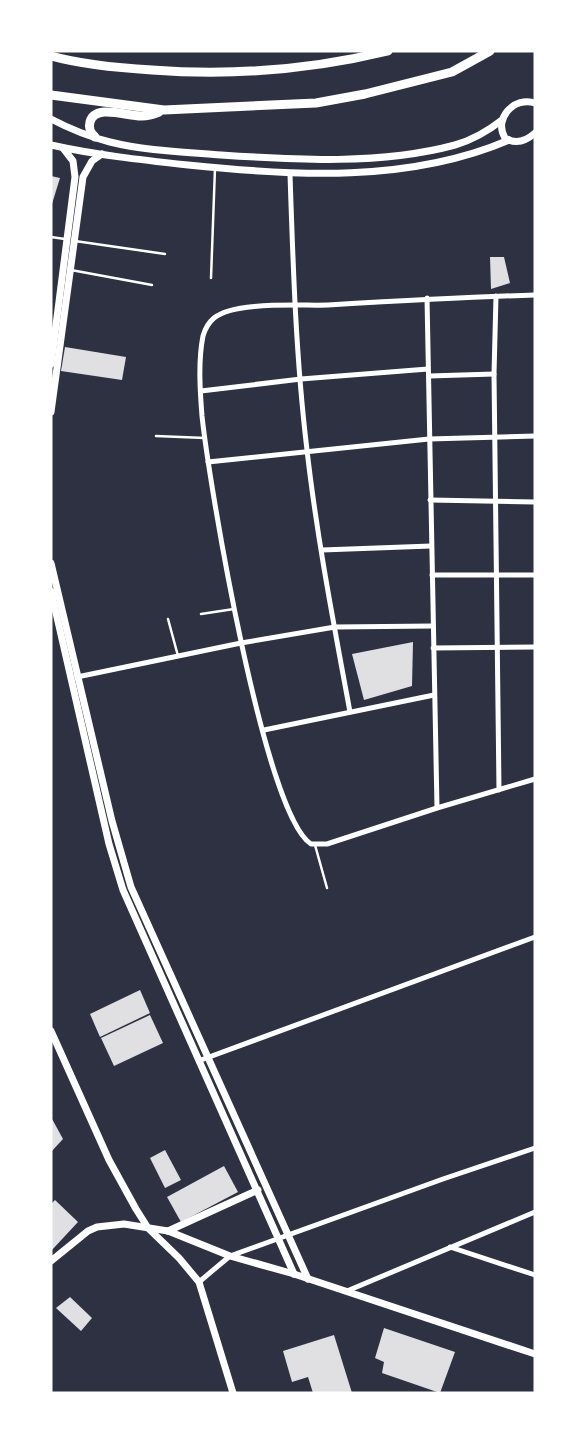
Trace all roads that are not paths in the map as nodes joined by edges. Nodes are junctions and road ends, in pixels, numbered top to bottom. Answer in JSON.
{"nodes":[{"id":1,"x":388,"y":51,"type":"edge"},
{"id":2,"x":490,"y":51,"type":"edge"},
{"id":3,"x":51,"y":56,"type":"edge"},
{"id":4,"x":51,"y":96,"type":"edge"},
{"id":5,"x":534,"y":101,"type":"edge"},
{"id":6,"x":164,"y":110,"type":"junction"},
{"id":7,"x":51,"y":119,"type":"edge"},
{"id":8,"x":502,"y":120,"type":"junction"},
{"id":9,"x":535,"y":133,"type":"edge"},
{"id":10,"x":95,"y":137,"type":"junction"},
{"id":11,"x":509,"y":140,"type":"junction"},
{"id":12,"x":524,"y":140,"type":"junction"},
{"id":13,"x":535,"y":143,"type":"edge"},
{"id":14,"x":51,"y":145,"type":"edge"},
{"id":15,"x":62,"y":147,"type":"junction"},
{"id":16,"x":102,"y":154,"type":"junction"},
{"id":17,"x":215,"y":168,"type":"junction"},
{"id":18,"x":290,"y":174,"type":"junction"},
{"id":19,"x":51,"y":236,"type":"edge"},
{"id":20,"x":71,"y":240,"type":"junction"},
{"id":21,"x":165,"y":254,"type":"dead end"},
{"id":22,"x":71,"y":270,"type":"junction"},
{"id":23,"x":211,"y":278,"type":"dead end"},
{"id":24,"x":152,"y":285,"type":"dead end"},
{"id":25,"x":535,"y":295,"type":"edge"},
{"id":26,"x":496,"y":296,"type":"junction"},
{"id":27,"x":427,"y":298,"type":"junction"},
{"id":28,"x":297,"y":304,"type":"junction"},
{"id":29,"x":54,"y":313,"type":"edge"},
{"id":30,"x":51,"y":364,"type":"edge"},
{"id":31,"x":428,"y":373,"type":"junction"},
{"id":32,"x":494,"y":374,"type":"junction"},
{"id":33,"x":301,"y":379,"type":"junction"},
{"id":34,"x":201,"y":391,"type":"junction"},
{"id":35,"x":51,"y":412,"type":"edge"},
{"id":36,"x":156,"y":436,"type":"dead end"},
{"id":37,"x":494,"y":436,"type":"junction"},
{"id":38,"x":535,"y":436,"type":"edge"},
{"id":39,"x":205,"y":438,"type":"junction"},
{"id":40,"x":429,"y":439,"type":"junction"},
{"id":41,"x":307,"y":450,"type":"junction"},
{"id":42,"x":208,"y":462,"type":"junction"},
{"id":43,"x":430,"y":500,"type":"junction"},
{"id":44,"x":495,"y":502,"type":"junction"},
{"id":45,"x":535,"y":502,"type":"edge"},
{"id":46,"x":431,"y":546,"type":"junction"},
{"id":47,"x":322,"y":550,"type":"junction"},
{"id":48,"x":51,"y":566,"type":"edge"},
{"id":49,"x":496,"y":574,"type":"junction"},
{"id":50,"x":432,"y":575,"type":"junction"},
{"id":51,"x":535,"y":575,"type":"edge"},
{"id":52,"x":51,"y":591,"type":"edge"},
{"id":53,"x":234,"y":609,"type":"junction"},
{"id":54,"x":201,"y":614,"type":"dead end"},
{"id":55,"x":168,"y":619,"type":"dead end"},
{"id":56,"x":433,"y":626,"type":"junction"},
{"id":57,"x":335,"y":627,"type":"junction"},
{"id":58,"x":242,"y":643,"type":"junction"},
{"id":59,"x":497,"y":647,"type":"junction"},
{"id":60,"x":535,"y":647,"type":"edge"},
{"id":61,"x":433,"y":648,"type":"junction"},
{"id":62,"x":178,"y":656,"type":"junction"},
{"id":63,"x":76,"y":677,"type":"junction"},
{"id":64,"x":434,"y":695,"type":"junction"},
{"id":65,"x":350,"y":712,"type":"junction"},
{"id":66,"x":264,"y":730,"type":"junction"},
{"id":67,"x":535,"y":779,"type":"edge"},
{"id":68,"x":499,"y":790,"type":"junction"},
{"id":69,"x":437,"y":808,"type":"junction"},
{"id":70,"x":314,"y":845,"type":"junction"},
{"id":71,"x":120,"y":867,"type":"junction"},
{"id":72,"x":327,"y":888,"type":"dead end"},
{"id":73,"x":535,"y":937,"type":"edge"},
{"id":74,"x":51,"y":1031,"type":"edge"},
{"id":75,"x":209,"y":1057,"type":"junction"},
{"id":76,"x":201,"y":1060,"type":"junction"},
{"id":77,"x":535,"y":1148,"type":"edge"},
{"id":78,"x":258,"y":1189,"type":"junction"},
{"id":79,"x":535,"y":1212,"type":"edge"},
{"id":80,"x":148,"y":1228,"type":"junction"},
{"id":81,"x":168,"y":1231,"type":"junction"},
{"id":82,"x":289,"y":1234,"type":"junction"},
{"id":83,"x":279,"y":1238,"type":"junction"},
{"id":84,"x":450,"y":1247,"type":"junction"},
{"id":85,"x":230,"y":1256,"type":"junction"},
{"id":86,"x":51,"y":1261,"type":"edge"},
{"id":87,"x":294,"y":1274,"type":"junction"},
{"id":88,"x":535,"y":1275,"type":"edge"},
{"id":89,"x":308,"y":1279,"type":"junction"},
{"id":90,"x":199,"y":1282,"type":"junction"},
{"id":91,"x":347,"y":1291,"type":"junction"},
{"id":92,"x":535,"y":1354,"type":"edge"},
{"id":93,"x":232,"y":1389,"type":"edge"},
{"id":94,"x":223,"y":1393,"type":"edge"}],
"edges":[{"from":1,"to":3,"type":"highway"},
{"from":2,"to":6,"type":"highway"},
{"from":4,"to":6,"type":"highway"},
{"from":5,"to":8,"type":"street"},
{"from":6,"to":10,"type":"highway"},
{"from":7,"to":10,"type":"street"},
{"from":8,"to":10,"type":"street"},
{"from":8,"to":11,"type":"street"},
{"from":9,"to":12,"type":"street"},
{"from":11,"to":12,"type":"street"},
{"from":11,"to":18,"type":"street"},
{"from":12,"to":13,"type":"street"},
{"from":14,"to":15,"type":"street"},
{"from":15,"to":16,"type":"street"},
{"from":15,"to":20,"type":"street"},
{"from":16,"to":17,"type":"street"},
{"from":16,"to":20,"type":"street"},
{"from":17,"to":18,"type":"street"},
{"from":17,"to":23,"type":"lane"},
{"from":18,"to":28,"type":"street"},
{"from":19,"to":20,"type":"lane"},
{"from":20,"to":21,"type":"lane"},
{"from":20,"to":22,"type":"street"},
{"from":20,"to":29,"type":"street"},
{"from":22,"to":24,"type":"lane"},
{"from":22,"to":35,"type":"street"},
{"from":25,"to":26,"type":"street"},
{"from":26,"to":27,"type":"street"},
{"from":26,"to":32,"type":"street"},
{"from":27,"to":28,"type":"street"},
{"from":27,"to":31,"type":"street"},
{"from":28,"to":33,"type":"street"},
{"from":28,"to":34,"type":"street"},
{"from":29,"to":30,"type":"street"},
{"from":31,"to":32,"type":"street"},
{"from":31,"to":33,"type":"street"},
{"from":31,"to":40,"type":"street"},
{"from":32,"to":37,"type":"street"},
{"from":33,"to":34,"type":"street"},
{"from":33,"to":41,"type":"street"},
{"from":34,"to":39,"type":"street"},
{"from":36,"to":39,"type":"lane"},
{"from":37,"to":38,"type":"street"},
{"from":37,"to":40,"type":"street"},
{"from":37,"to":44,"type":"street"},
{"from":39,"to":42,"type":"street"},
{"from":40,"to":41,"type":"street"},
{"from":40,"to":43,"type":"street"},
{"from":41,"to":42,"type":"street"},
{"from":41,"to":47,"type":"street"},
{"from":42,"to":53,"type":"street"},
{"from":43,"to":44,"type":"street"},
{"from":43,"to":46,"type":"street"},
{"from":44,"to":45,"type":"street"},
{"from":44,"to":49,"type":"street"},
{"from":46,"to":47,"type":"street"},
{"from":46,"to":50,"type":"street"},
{"from":47,"to":57,"type":"street"},
{"from":48,"to":63,"type":"street"},
{"from":49,"to":50,"type":"street"},
{"from":49,"to":51,"type":"street"},
{"from":49,"to":59,"type":"street"},
{"from":50,"to":56,"type":"street"},
{"from":52,"to":63,"type":"street"},
{"from":53,"to":54,"type":"lane"},
{"from":53,"to":58,"type":"street"},
{"from":55,"to":62,"type":"lane"},
{"from":56,"to":57,"type":"street"},
{"from":56,"to":61,"type":"street"},
{"from":57,"to":58,"type":"street"},
{"from":57,"to":65,"type":"street"},
{"from":58,"to":62,"type":"street"},
{"from":58,"to":66,"type":"street"},
{"from":59,"to":60,"type":"street"},
{"from":59,"to":61,"type":"street"},
{"from":59,"to":68,"type":"street"},
{"from":61,"to":64,"type":"street"},
{"from":62,"to":63,"type":"street"},
{"from":63,"to":71,"type":"street"},
{"from":64,"to":65,"type":"street"},
{"from":64,"to":69,"type":"street"},
{"from":65,"to":66,"type":"street"},
{"from":66,"to":70,"type":"street"},
{"from":67,"to":68,"type":"street"},
{"from":68,"to":69,"type":"street"},
{"from":69,"to":70,"type":"street"},
{"from":70,"to":72,"type":"lane"},
{"from":71,"to":75,"type":"street"},
{"from":71,"to":76,"type":"street"},
{"from":73,"to":75,"type":"street"},
{"from":74,"to":80,"type":"street"},
{"from":75,"to":76,"type":"street"},
{"from":75,"to":82,"type":"street"},
{"from":76,"to":78,"type":"street"},
{"from":77,"to":82,"type":"street"},
{"from":78,"to":81,"type":"street"},
{"from":78,"to":83,"type":"street"},
{"from":79,"to":84,"type":"street"},
{"from":80,"to":81,"type":"street"},
{"from":80,"to":86,"type":"street"},
{"from":80,"to":90,"type":"street"},
{"from":81,"to":85,"type":"street"},
{"from":82,"to":83,"type":"street"},
{"from":82,"to":89,"type":"street"},
{"from":83,"to":85,"type":"street"},
{"from":83,"to":87,"type":"street"},
{"from":84,"to":88,"type":"street"},
{"from":84,"to":91,"type":"street"},
{"from":85,"to":87,"type":"street"},
{"from":85,"to":90,"type":"street"},
{"from":87,"to":89,"type":"street"},
{"from":89,"to":91,"type":"street"},
{"from":90,"to":93,"type":"street"},
{"from":91,"to":92,"type":"street"},
{"from":93,"to":94,"type":"street"}]}
